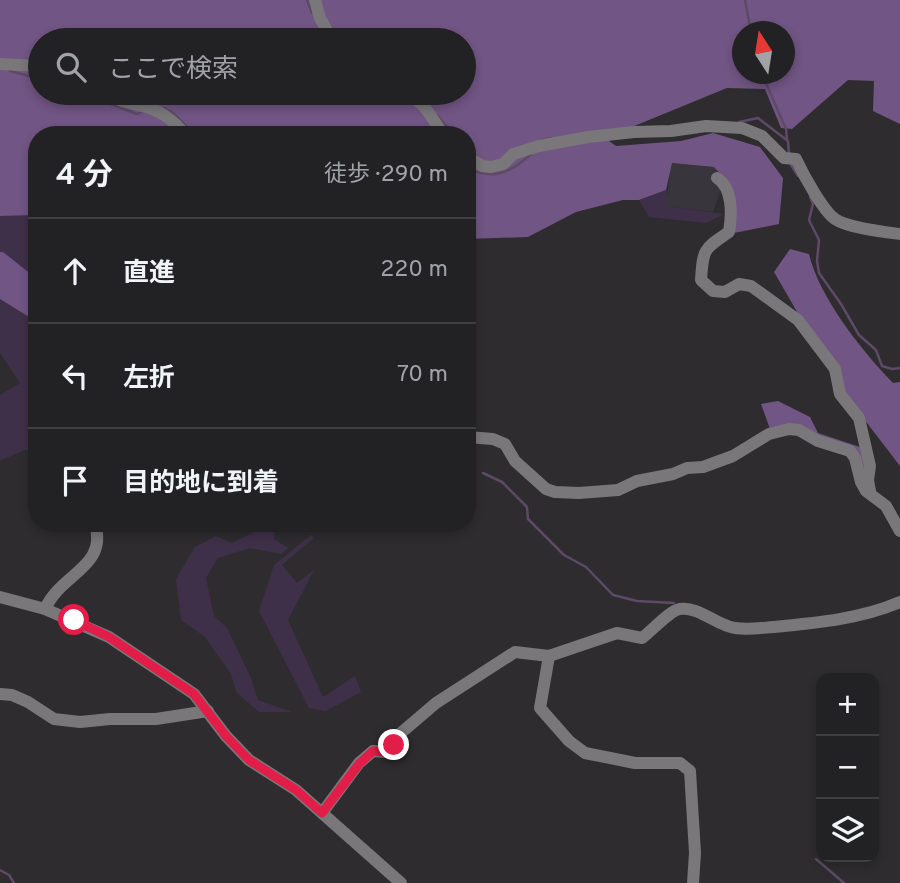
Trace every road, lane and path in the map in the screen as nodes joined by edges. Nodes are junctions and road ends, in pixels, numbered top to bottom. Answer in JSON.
{"nodes":[{"id":1,"x":315,"y":0,"type":"edge"},
{"id":2,"x":325,"y":28,"type":"edge"},
{"id":3,"x":0,"y":64,"type":"edge"},
{"id":4,"x":28,"y":65,"type":"edge"},
{"id":5,"x":135,"y":105,"type":"edge"},
{"id":6,"x":424,"y":105,"type":"edge"},
{"id":7,"x":178,"y":126,"type":"edge"},
{"id":8,"x":437,"y":126,"type":"edge"},
{"id":9,"x":476,"y":162,"type":"edge"},
{"id":10,"x":717,"y":178,"type":"dead end"},
{"id":11,"x":899,"y":236,"type":"edge"},
{"id":12,"x":476,"y":438,"type":"edge"},
{"id":13,"x":870,"y":492,"type":"junction"},
{"id":14,"x":900,"y":531,"type":"edge"},
{"id":15,"x":97,"y":532,"type":"edge"},
{"id":16,"x":0,"y":597,"type":"edge"},
{"id":17,"x":900,"y":602,"type":"edge"},
{"id":18,"x":45,"y":609,"type":"junction"},
{"id":19,"x":549,"y":656,"type":"junction"},
{"id":20,"x":0,"y":694,"type":"edge"},
{"id":21,"x":208,"y":711,"type":"junction"},
{"id":22,"x":322,"y":813,"type":"junction"},
{"id":23,"x":401,"y":883,"type":"edge"},
{"id":24,"x":693,"y":883,"type":"edge"}],
"edges":[{"from":1,"to":2,"type":"street"},
{"from":3,"to":4,"type":"street"},
{"from":5,"to":7,"type":"street"},
{"from":6,"to":8,"type":"street"},
{"from":9,"to":11,"type":"street"},
{"from":10,"to":13,"type":"street"},
{"from":12,"to":13,"type":"street"},
{"from":13,"to":14,"type":"street"},
{"from":15,"to":18,"type":"street"},
{"from":16,"to":18,"type":"street"},
{"from":17,"to":19,"type":"street"},
{"from":18,"to":21,"type":"street"},
{"from":19,"to":22,"type":"street"},
{"from":19,"to":24,"type":"street"},
{"from":20,"to":21,"type":"street"},
{"from":21,"to":22,"type":"street"},
{"from":22,"to":23,"type":"street"}]}
